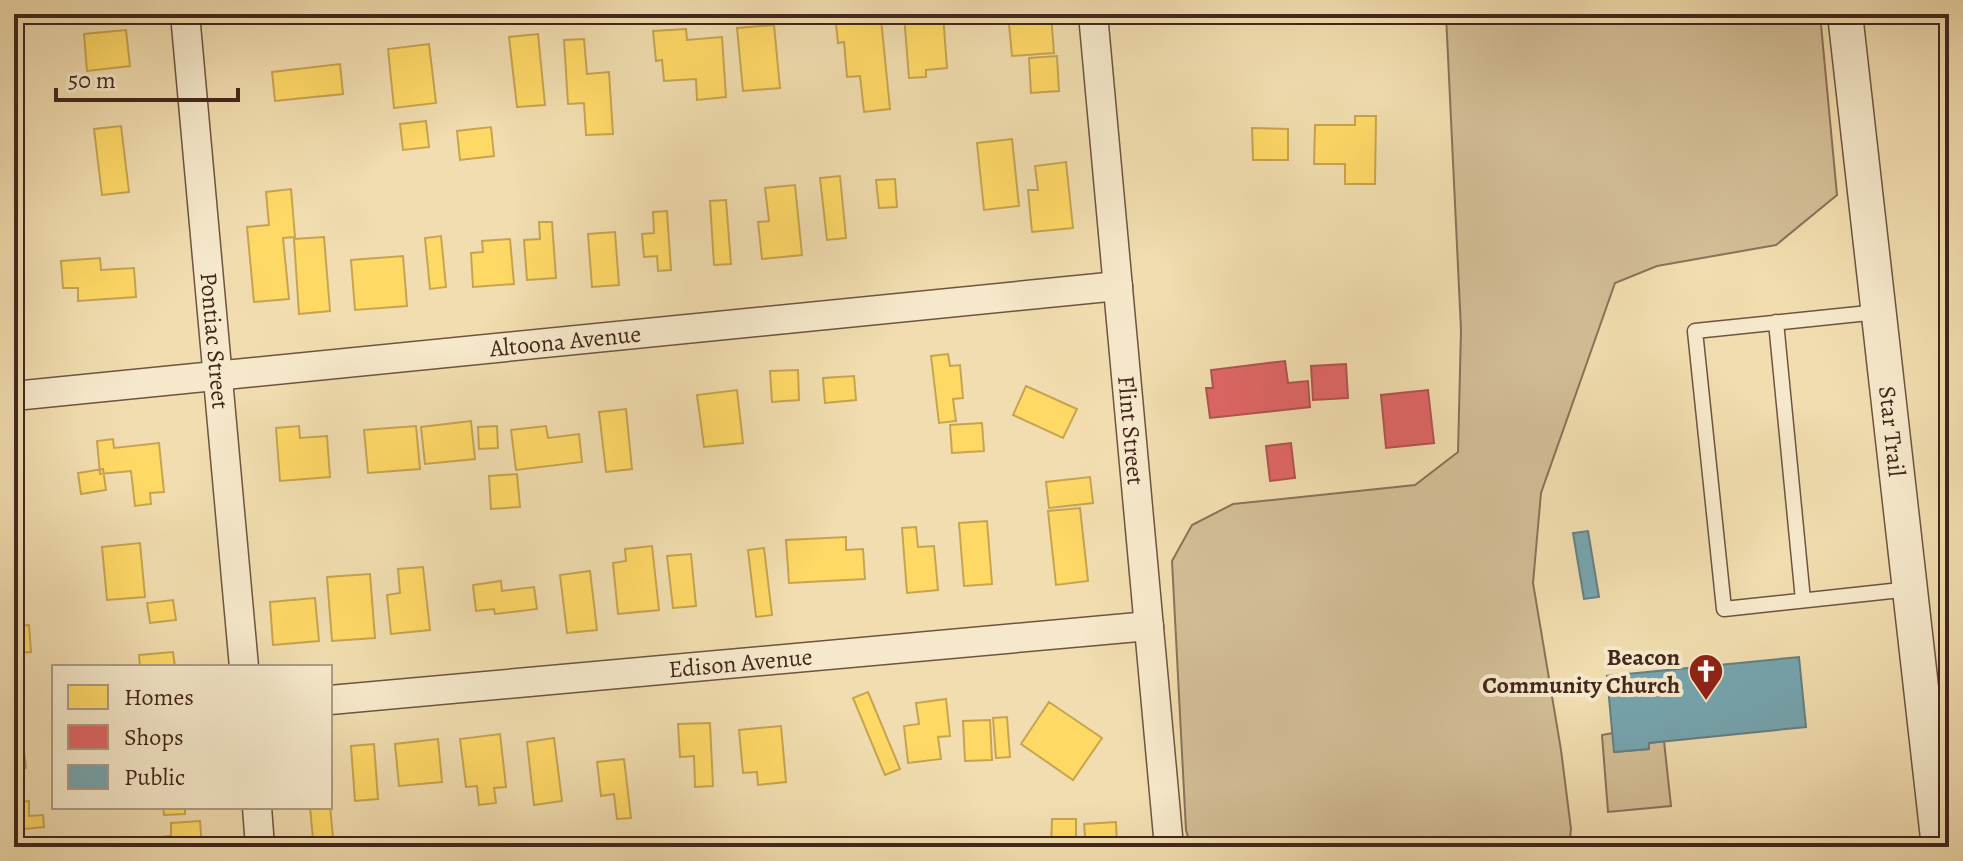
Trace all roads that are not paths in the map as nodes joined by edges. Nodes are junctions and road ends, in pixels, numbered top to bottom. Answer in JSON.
{"nodes":[{"id":1,"x":189,"y":14,"type":"edge"},
{"id":2,"x":1093,"y":14,"type":"edge"},
{"id":3,"x":1845,"y":14,"type":"edge"},
{"id":4,"x":1118,"y":286,"type":"junction"},
{"id":5,"x":1878,"y":312,"type":"junction"},
{"id":6,"x":1776,"y":322,"type":"junction"},
{"id":7,"x":217,"y":375,"type":"junction"},
{"id":8,"x":14,"y":396,"type":"edge"},
{"id":9,"x":1910,"y":589,"type":"junction"},
{"id":10,"x":1803,"y":600,"type":"junction"},
{"id":11,"x":1149,"y":626,"type":"junction"},
{"id":12,"x":244,"y":665,"type":"edge"},
{"id":13,"x":1936,"y":696,"type":"edge"},
{"id":14,"x":332,"y":700,"type":"edge"},
{"id":15,"x":257,"y":809,"type":"edge"},
{"id":16,"x":260,"y":847,"type":"edge"},
{"id":17,"x":1169,"y":847,"type":"edge"},
{"id":18,"x":1939,"y":847,"type":"edge"}],
"edges":[{"from":1,"to":7,"type":"street","name":"Pontiac Street"},
{"from":2,"to":4,"type":"street","name":"Flint Street"},
{"from":3,"to":5,"type":"street","name":"Star Trail"},
{"from":4,"to":7,"type":"street","name":"Altoona Avenue"},
{"from":4,"to":11,"type":"street","name":"Flint Street"},
{"from":5,"to":6,"type":"lane"},
{"from":5,"to":9,"type":"street","name":"Star Trail"},
{"from":6,"to":10,"type":"lane"},
{"from":6,"to":10,"type":"lane"},
{"from":7,"to":8,"type":"street","name":"Altoona Avenue"},
{"from":7,"to":12,"type":"street","name":"Pontiac Street"},
{"from":9,"to":10,"type":"lane"},
{"from":9,"to":13,"type":"street","name":"Star Trail"},
{"from":11,"to":14,"type":"street","name":"Edison Avenue"},
{"from":11,"to":17,"type":"street","name":"Flint Street"},
{"from":13,"to":18,"type":"street","name":"Star Trail"},
{"from":15,"to":16,"type":"street"}]}
